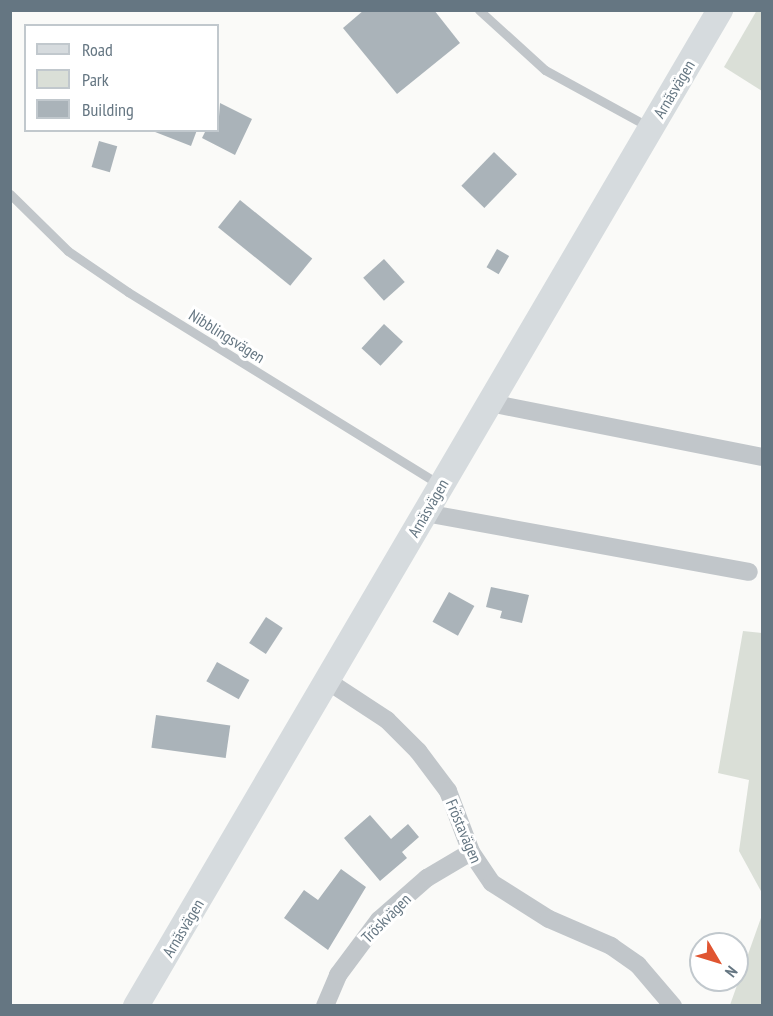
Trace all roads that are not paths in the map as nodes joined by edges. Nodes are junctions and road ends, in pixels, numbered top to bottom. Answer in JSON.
{"nodes":[{"id":1,"x":479,"y":10,"type":"edge"},
{"id":2,"x":720,"y":10,"type":"edge"},
{"id":3,"x":651,"y":129,"type":"junction"},
{"id":4,"x":10,"y":194,"type":"edge"},
{"id":5,"x":490,"y":403,"type":"junction"},
{"id":6,"x":762,"y":457,"type":"edge"},
{"id":7,"x":441,"y":485,"type":"junction"},
{"id":8,"x":425,"y":513,"type":"junction"},
{"id":9,"x":749,"y":572,"type":"dead end"},
{"id":10,"x":326,"y":680,"type":"junction"},
{"id":11,"x":471,"y":852,"type":"junction"},
{"id":12,"x":136,"y":1005,"type":"edge"},
{"id":13,"x":325,"y":1005,"type":"edge"},
{"id":14,"x":673,"y":1005,"type":"edge"}],
"edges":[{"from":1,"to":3,"type":"lane"},
{"from":2,"to":3,"type":"street","name":"Arnäsvägen"},
{"from":3,"to":5,"type":"street","name":"Arnäsvägen"},
{"from":4,"to":7,"type":"lane","name":"Nibblingsvägen"},
{"from":5,"to":6,"type":"street"},
{"from":5,"to":7,"type":"street","name":"Arnäsvägen"},
{"from":7,"to":8,"type":"street","name":"Arnäsvägen"},
{"from":8,"to":9,"type":"street"},
{"from":8,"to":10,"type":"street","name":"Arnäsvägen"},
{"from":10,"to":11,"type":"street","name":"Fröstavägen"},
{"from":10,"to":12,"type":"street","name":"Arnäsvägen"},
{"from":11,"to":13,"type":"street","name":"Tröskvägen"},
{"from":11,"to":14,"type":"street","name":"Fröstavägen"}]}
